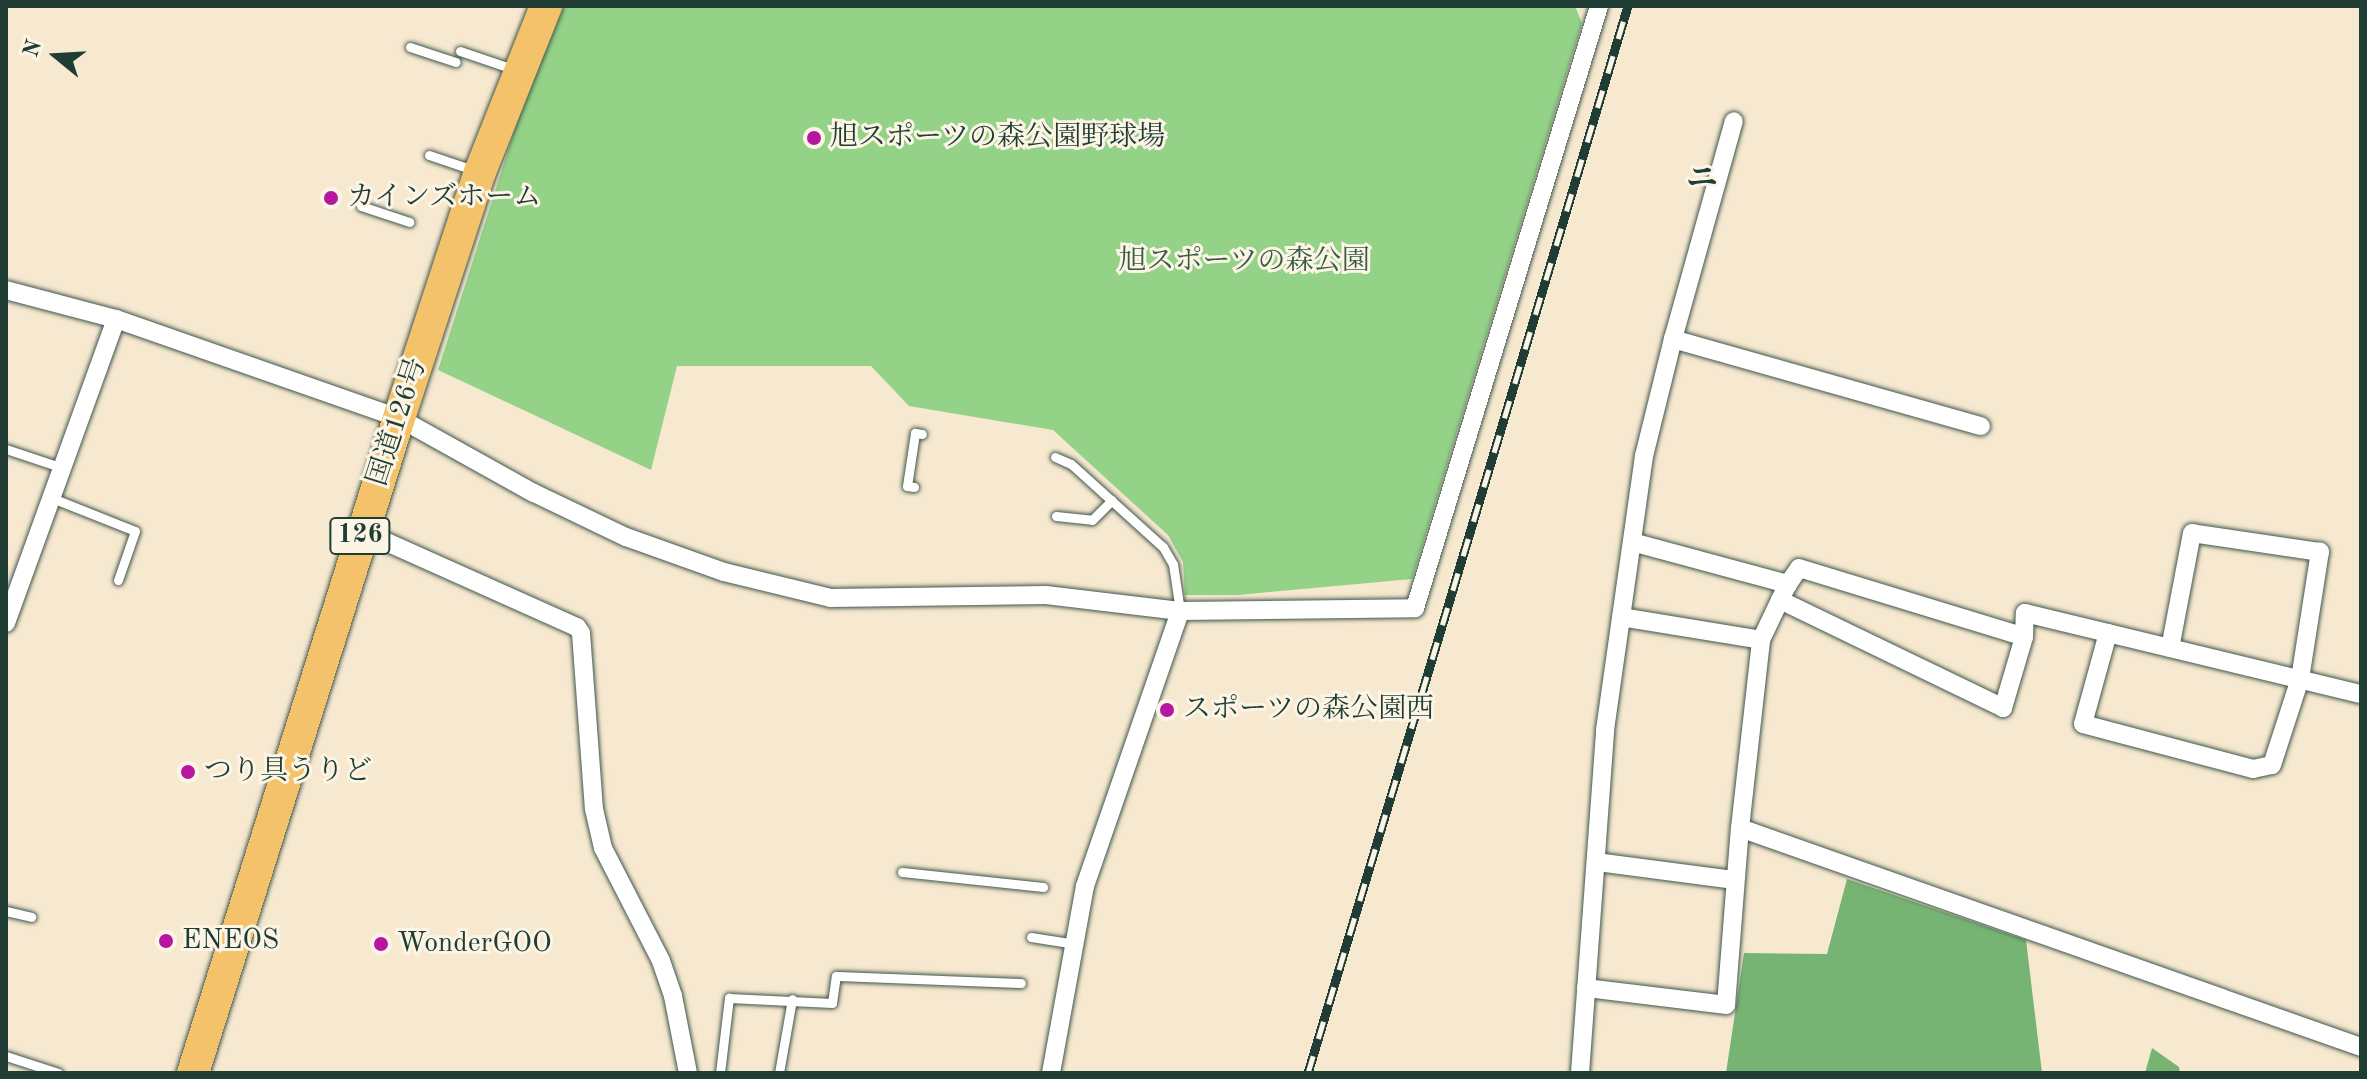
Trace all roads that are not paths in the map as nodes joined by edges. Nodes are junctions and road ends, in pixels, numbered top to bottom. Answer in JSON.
{"nodes":[{"id":1,"x":546,"y":6,"type":"edge"},
{"id":2,"x":1599,"y":6,"type":"edge"},
{"id":3,"x":410,"y":47,"type":"dead end"},
{"id":4,"x":520,"y":72,"type":"junction"},
{"id":5,"x":1734,"y":121,"type":"dead end"},
{"id":6,"x":429,"y":155,"type":"dead end"},
{"id":7,"x":480,"y":172,"type":"junction"},
{"id":8,"x":361,"y":206,"type":"dead end"},
{"id":9,"x":409,"y":222,"type":"dead end"},
{"id":10,"x":6,"y":290,"type":"edge"},
{"id":11,"x":116,"y":319,"type":"junction"},
{"id":12,"x":1673,"y":339,"type":"junction"},
{"id":13,"x":399,"y":418,"type":"junction"},
{"id":14,"x":1981,"y":426,"type":"dead end"},
{"id":15,"x":922,"y":434,"type":"dead end"},
{"id":16,"x":6,"y":449,"type":"edge"},
{"id":17,"x":1055,"y":457,"type":"dead end"},
{"id":18,"x":63,"y":468,"type":"junction"},
{"id":19,"x":914,"y":487,"type":"dead end"},
{"id":20,"x":52,"y":498,"type":"junction"},
{"id":21,"x":1112,"y":500,"type":"junction"},
{"id":22,"x":1056,"y":516,"type":"dead end"},
{"id":23,"x":362,"y":531,"type":"junction"},
{"id":24,"x":1632,"y":542,"type":"junction"},
{"id":25,"x":118,"y":580,"type":"dead end"},
{"id":26,"x":1784,"y":592,"type":"junction"},
{"id":27,"x":1180,"y":611,"type":"junction"},
{"id":28,"x":1621,"y":617,"type":"junction"},
{"id":29,"x":6,"y":623,"type":"edge"},
{"id":30,"x":2108,"y":633,"type":"junction"},
{"id":31,"x":2024,"y":637,"type":"junction"},
{"id":32,"x":1761,"y":640,"type":"junction"},
{"id":33,"x":2170,"y":648,"type":"junction"},
{"id":34,"x":2300,"y":679,"type":"junction"},
{"id":35,"x":2361,"y":694,"type":"edge"},
{"id":36,"x":1740,"y":828,"type":"junction"},
{"id":37,"x":1597,"y":862,"type":"junction"},
{"id":38,"x":902,"y":872,"type":"dead end"},
{"id":39,"x":1734,"y":880,"type":"junction"},
{"id":40,"x":1043,"y":887,"type":"dead end"},
{"id":41,"x":6,"y":911,"type":"edge"},
{"id":42,"x":31,"y":917,"type":"dead end"},
{"id":43,"x":1031,"y":937,"type":"dead end"},
{"id":44,"x":1075,"y":944,"type":"junction"},
{"id":45,"x":1021,"y":983,"type":"dead end"},
{"id":46,"x":1586,"y":988,"type":"junction"},
{"id":47,"x":792,"y":999,"type":"junction"},
{"id":48,"x":2361,"y":1047,"type":"edge"},
{"id":49,"x":6,"y":1056,"type":"edge"},
{"id":50,"x":58,"y":1073,"type":"edge"},
{"id":51,"x":193,"y":1073,"type":"edge"},
{"id":52,"x":688,"y":1073,"type":"edge"},
{"id":53,"x":720,"y":1073,"type":"edge"},
{"id":54,"x":779,"y":1073,"type":"edge"},
{"id":55,"x":1051,"y":1073,"type":"edge"},
{"id":56,"x":1580,"y":1073,"type":"edge"}],
"edges":[{"from":1,"to":4,"type":"highway","name":"国道126号","number":"126"},
{"from":2,"to":27,"type":"street"},
{"from":3,"to":4,"type":"lane"},
{"from":4,"to":7,"type":"highway","name":"国道126号","number":"126"},
{"from":5,"to":12,"type":"street"},
{"from":6,"to":7,"type":"lane"},
{"from":7,"to":13,"type":"highway","name":"国道126号","number":"126"},
{"from":8,"to":9,"type":"lane"},
{"from":10,"to":11,"type":"street"},
{"from":11,"to":13,"type":"street"},
{"from":11,"to":18,"type":"street"},
{"from":12,"to":14,"type":"street"},
{"from":12,"to":24,"type":"street"},
{"from":13,"to":23,"type":"highway","name":"国道126号","number":"126"},
{"from":13,"to":27,"type":"street"},
{"from":15,"to":19,"type":"lane"},
{"from":16,"to":18,"type":"lane"},
{"from":17,"to":21,"type":"lane"},
{"from":18,"to":20,"type":"street"},
{"from":20,"to":25,"type":"lane"},
{"from":20,"to":29,"type":"street"},
{"from":21,"to":22,"type":"lane"},
{"from":21,"to":27,"type":"lane"},
{"from":23,"to":51,"type":"highway","name":"国道126号","number":"126"},
{"from":23,"to":52,"type":"street"},
{"from":24,"to":26,"type":"street"},
{"from":24,"to":28,"type":"street"},
{"from":26,"to":31,"type":"street"},
{"from":26,"to":31,"type":"street"},
{"from":26,"to":32,"type":"street"},
{"from":27,"to":44,"type":"street"},
{"from":28,"to":32,"type":"street"},
{"from":28,"to":37,"type":"street"},
{"from":30,"to":31,"type":"street"},
{"from":30,"to":33,"type":"street"},
{"from":30,"to":34,"type":"street"},
{"from":32,"to":36,"type":"street"},
{"from":33,"to":34,"type":"street"},
{"from":33,"to":34,"type":"street"},
{"from":34,"to":35,"type":"street"},
{"from":36,"to":39,"type":"street"},
{"from":36,"to":48,"type":"street"},
{"from":37,"to":39,"type":"street"},
{"from":37,"to":46,"type":"street"},
{"from":38,"to":40,"type":"lane"},
{"from":39,"to":46,"type":"street"},
{"from":41,"to":42,"type":"lane"},
{"from":43,"to":44,"type":"lane"},
{"from":44,"to":55,"type":"street"},
{"from":45,"to":47,"type":"lane"},
{"from":46,"to":56,"type":"street"},
{"from":47,"to":53,"type":"lane"},
{"from":47,"to":54,"type":"lane"},
{"from":49,"to":50,"type":"lane"}]}
